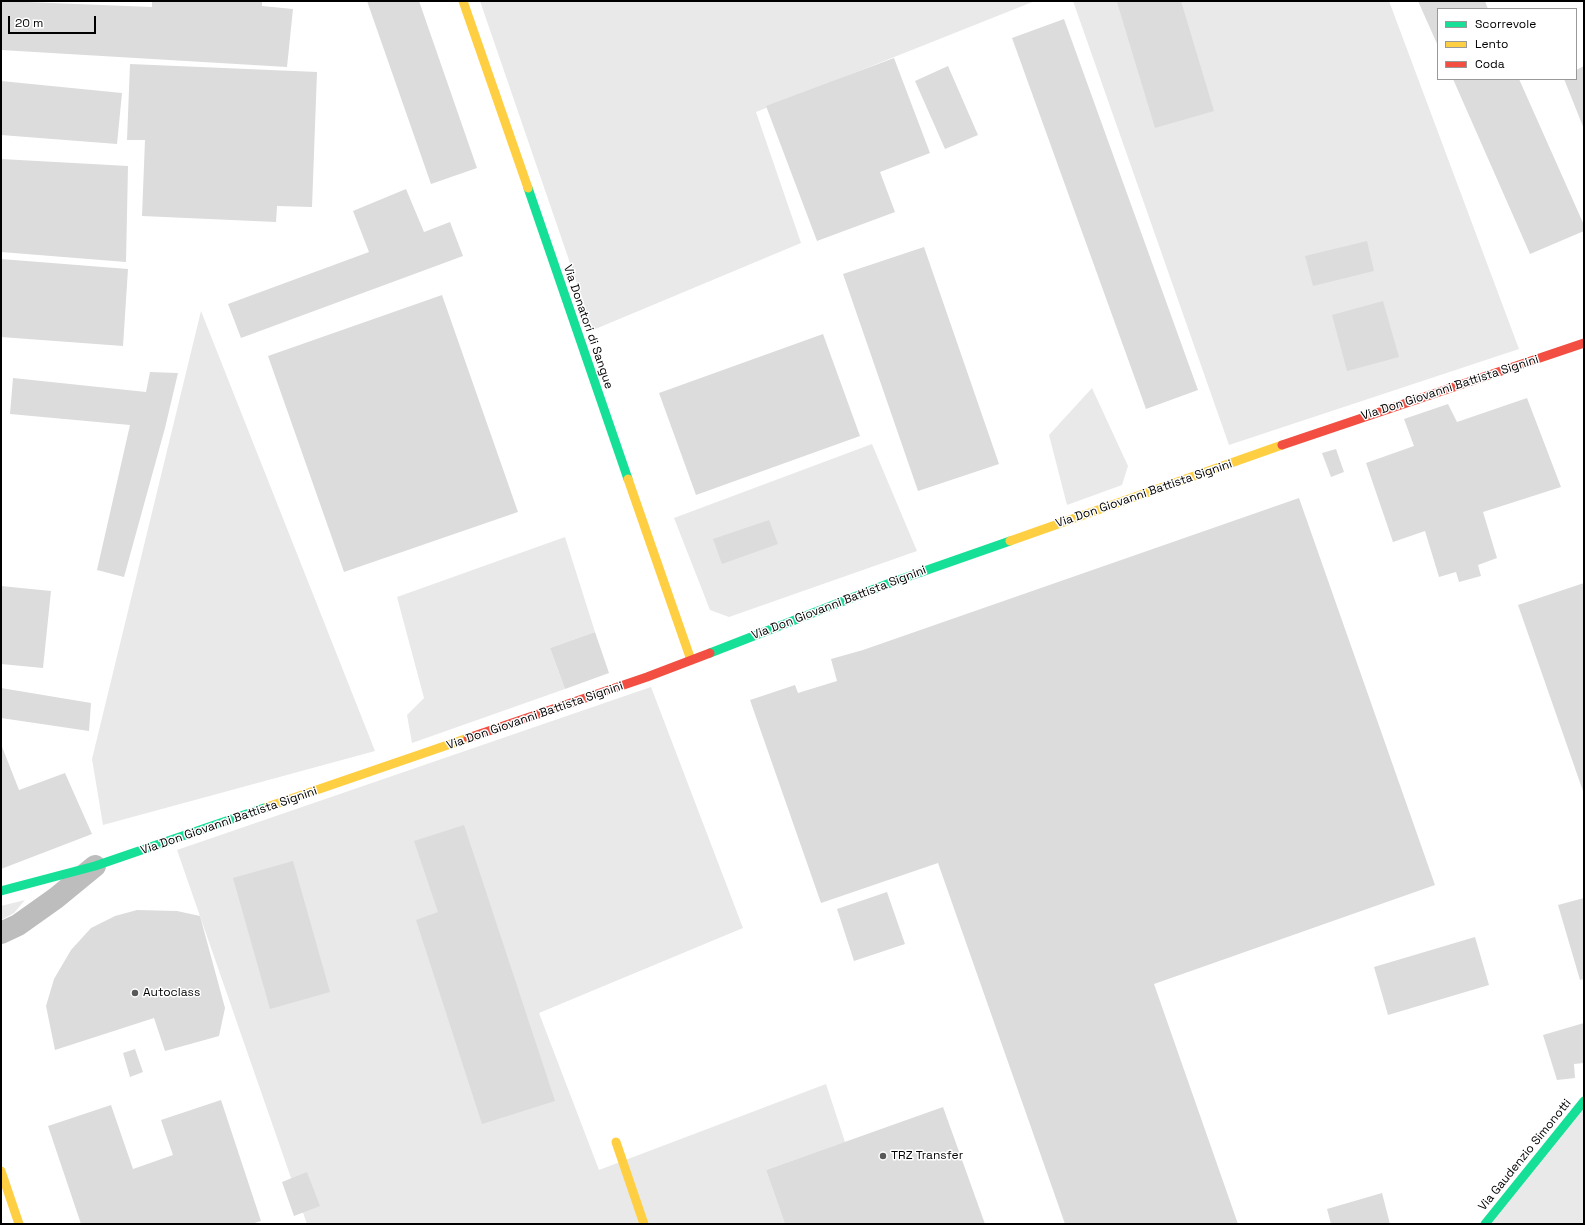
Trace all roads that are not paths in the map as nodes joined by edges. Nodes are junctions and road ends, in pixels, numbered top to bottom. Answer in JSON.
{"nodes":[{"id":1,"x":463,"y":1,"type":"edge"},
{"id":2,"x":1584,"y":343,"type":"edge"},
{"id":3,"x":691,"y":660,"type":"junction"},
{"id":4,"x":95,"y":866,"type":"junction"},
{"id":5,"x":1,"y":891,"type":"edge"},
{"id":6,"x":1,"y":933,"type":"edge"},
{"id":7,"x":1584,"y":1101,"type":"edge"},
{"id":8,"x":616,"y":1142,"type":"dead end"},
{"id":9,"x":1,"y":1171,"type":"edge"},
{"id":10,"x":19,"y":1224,"type":"edge"},
{"id":11,"x":644,"y":1224,"type":"edge"},
{"id":12,"x":1485,"y":1224,"type":"edge"}],
"edges":[{"from":1,"to":3,"type":"street","name":"Via Donatori di Sangue"},
{"from":2,"to":3,"type":"street","name":"Via Don Giovanni Battista Signini"},
{"from":3,"to":4,"type":"street","name":"Via Don Giovanni Battista Signini"},
{"from":4,"to":5,"type":"street","name":"Via Don Giovanni Battista Signini"},
{"from":4,"to":6,"type":"street","name":"Via Don Giovanni Battista Signini"},
{"from":7,"to":12,"type":"street","name":"Via Gaudenzio Simonotti"},
{"from":8,"to":11,"type":"street"},
{"from":9,"to":10,"type":"street"}]}
